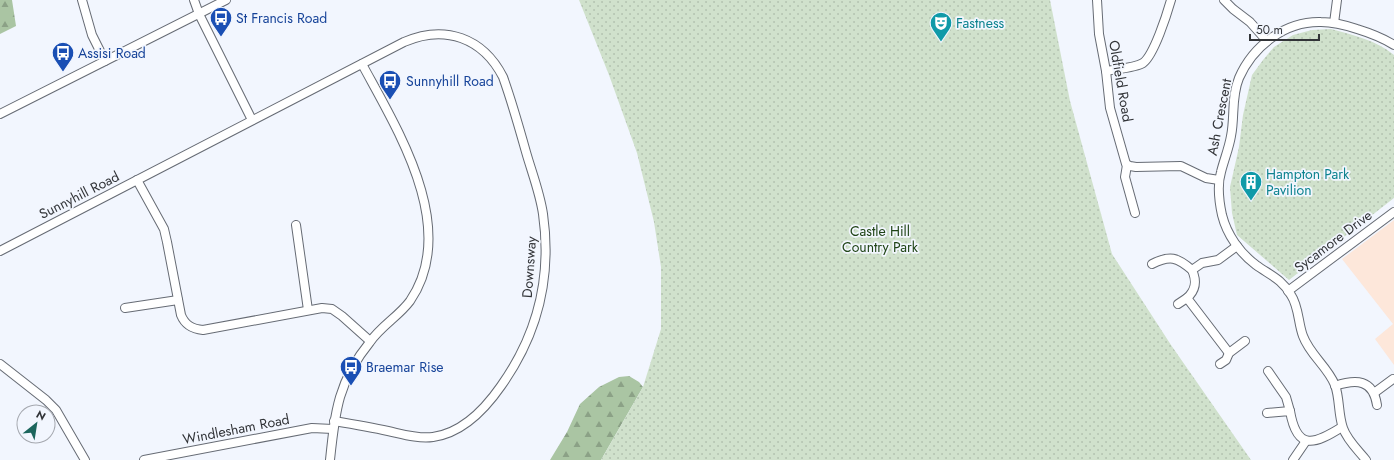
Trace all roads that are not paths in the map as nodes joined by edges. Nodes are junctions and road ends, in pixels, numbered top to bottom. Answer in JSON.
{"nodes":[{"id":1,"x":82,"y":0,"type":"edge"},
{"id":2,"x":194,"y":0,"type":"edge"},
{"id":3,"x":226,"y":0,"type":"edge"},
{"id":4,"x":1097,"y":0,"type":"edge"},
{"id":5,"x":1171,"y":0,"type":"edge"},
{"id":6,"x":1224,"y":0,"type":"edge"},
{"id":7,"x":1337,"y":0,"type":"edge"},
{"id":8,"x":199,"y":14,"type":"junction"},
{"id":9,"x":1334,"y":23,"type":"junction"},
{"id":10,"x":1267,"y":41,"type":"junction"},
{"id":11,"x":1394,"y":45,"type":"edge"},
{"id":12,"x":105,"y":61,"type":"junction"},
{"id":13,"x":362,"y":64,"type":"junction"},
{"id":14,"x":1106,"y":71,"type":"junction"},
{"id":15,"x":0,"y":114,"type":"edge"},
{"id":16,"x":252,"y":120,"type":"junction"},
{"id":17,"x":1127,"y":165,"type":"junction"},
{"id":18,"x":137,"y":180,"type":"junction"},
{"id":19,"x":1219,"y":180,"type":"junction"},
{"id":20,"x":1394,"y":212,"type":"edge"},
{"id":21,"x":1135,"y":213,"type":"dead end"},
{"id":22,"x":296,"y":225,"type":"dead end"},
{"id":23,"x":1237,"y":246,"type":"junction"},
{"id":24,"x":0,"y":251,"type":"edge"},
{"id":25,"x":1152,"y":264,"type":"dead end"},
{"id":26,"x":1192,"y":270,"type":"junction"},
{"id":27,"x":1288,"y":291,"type":"junction"},
{"id":28,"x":1187,"y":298,"type":"junction"},
{"id":29,"x":178,"y":300,"type":"junction"},
{"id":30,"x":1178,"y":304,"type":"dead end"},
{"id":31,"x":125,"y":308,"type":"dead end"},
{"id":32,"x":308,"y":310,"type":"junction"},
{"id":33,"x":370,"y":341,"type":"junction"},
{"id":34,"x":1245,"y":341,"type":"dead end"},
{"id":35,"x":1229,"y":353,"type":"junction"},
{"id":36,"x":0,"y":364,"type":"edge"},
{"id":37,"x":1220,"y":364,"type":"dead end"},
{"id":38,"x":1268,"y":371,"type":"dead end"},
{"id":39,"x":1393,"y":379,"type":"edge"},
{"id":40,"x":1335,"y":386,"type":"junction"},
{"id":41,"x":1374,"y":393,"type":"junction"},
{"id":42,"x":1377,"y":405,"type":"dead end"},
{"id":43,"x":1290,"y":412,"type":"junction"},
{"id":44,"x":1267,"y":414,"type":"dead end"},
{"id":45,"x":334,"y":425,"type":"junction"},
{"id":46,"x":1342,"y":427,"type":"junction"},
{"id":47,"x":1306,"y":441,"type":"junction"},
{"id":48,"x":85,"y":460,"type":"edge"},
{"id":49,"x":144,"y":460,"type":"edge"},
{"id":50,"x":330,"y":460,"type":"edge"},
{"id":51,"x":1293,"y":460,"type":"edge"},
{"id":52,"x":1366,"y":460,"type":"edge"}],
"edges":[{"from":1,"to":12,"type":"street"},
{"from":2,"to":8,"type":"street"},
{"from":3,"to":8,"type":"street"},
{"from":4,"to":14,"type":"street","name":"Oldfield Road"},
{"from":5,"to":14,"type":"street"},
{"from":6,"to":10,"type":"street"},
{"from":7,"to":9,"type":"street"},
{"from":8,"to":12,"type":"street"},
{"from":8,"to":16,"type":"street"},
{"from":9,"to":10,"type":"street","name":"Ash Crescent"},
{"from":9,"to":11,"type":"street","name":"Ash Crescent"},
{"from":10,"to":19,"type":"street","name":"Ash Crescent"},
{"from":12,"to":15,"type":"street"},
{"from":13,"to":16,"type":"street","name":"Sunnyhill Road"},
{"from":13,"to":33,"type":"street"},
{"from":13,"to":45,"type":"street","name":"Downsway"},
{"from":14,"to":17,"type":"street","name":"Oldfield Road"},
{"from":16,"to":18,"type":"street","name":"Sunnyhill Road"},
{"from":17,"to":19,"type":"street"},
{"from":17,"to":21,"type":"street","name":"Oldfield Road"},
{"from":18,"to":24,"type":"street","name":"Sunnyhill Road"},
{"from":18,"to":29,"type":"street"},
{"from":19,"to":23,"type":"street","name":"Ash Crescent"},
{"from":20,"to":27,"type":"street","name":"Sycamore Drive"},
{"from":22,"to":32,"type":"street"},
{"from":23,"to":26,"type":"street"},
{"from":23,"to":27,"type":"street","name":"Ash Crescent"},
{"from":25,"to":26,"type":"street"},
{"from":26,"to":28,"type":"street"},
{"from":27,"to":40,"type":"street","name":"Ash Crescent"},
{"from":28,"to":30,"type":"street"},
{"from":28,"to":35,"type":"street"},
{"from":29,"to":31,"type":"street"},
{"from":29,"to":32,"type":"street"},
{"from":32,"to":33,"type":"street"},
{"from":33,"to":45,"type":"street"},
{"from":34,"to":35,"type":"street"},
{"from":35,"to":37,"type":"street"},
{"from":36,"to":48,"type":"street"},
{"from":38,"to":43,"type":"street"},
{"from":39,"to":41,"type":"street"},
{"from":40,"to":41,"type":"street"},
{"from":40,"to":46,"type":"street","name":"Ash Crescent"},
{"from":41,"to":42,"type":"street"},
{"from":43,"to":44,"type":"street"},
{"from":43,"to":47,"type":"street"},
{"from":45,"to":49,"type":"street","name":"Windlesham Road"},
{"from":45,"to":50,"type":"street"},
{"from":46,"to":47,"type":"street"},
{"from":46,"to":52,"type":"street"},
{"from":47,"to":51,"type":"street"}]}
